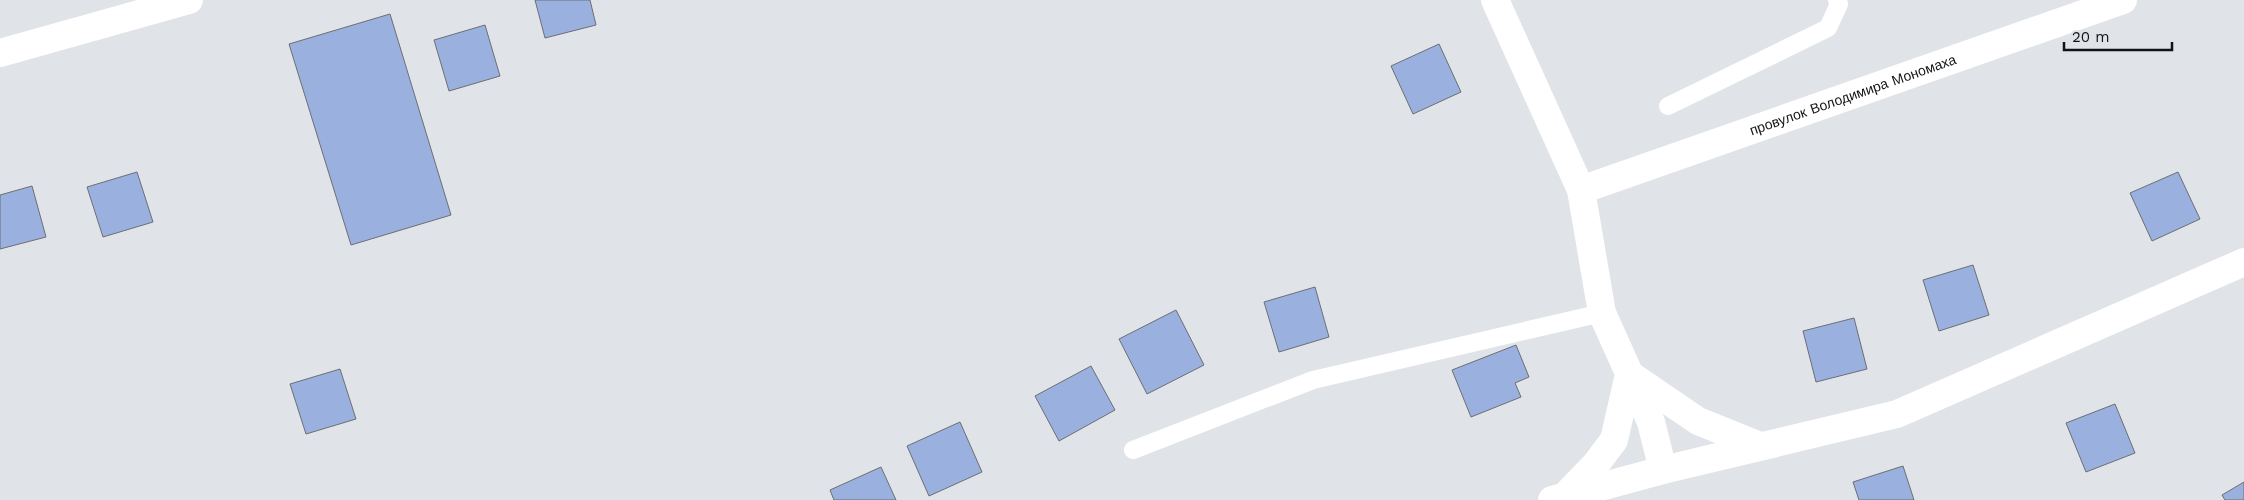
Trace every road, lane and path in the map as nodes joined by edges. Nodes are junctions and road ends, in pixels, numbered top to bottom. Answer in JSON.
{"nodes":[{"id":1,"x":189,"y":0,"type":"edge"},
{"id":2,"x":1495,"y":0,"type":"edge"},
{"id":3,"x":1837,"y":0,"type":"edge"},
{"id":4,"x":2123,"y":0,"type":"edge"},
{"id":5,"x":0,"y":53,"type":"edge"},
{"id":6,"x":1668,"y":106,"type":"dead end"},
{"id":7,"x":1581,"y":190,"type":"junction"},
{"id":8,"x":2244,"y":262,"type":"edge"},
{"id":9,"x":1602,"y":314,"type":"junction"},
{"id":10,"x":1629,"y":374,"type":"junction"},
{"id":11,"x":1760,"y":446,"type":"junction"},
{"id":12,"x":1133,"y":450,"type":"dead end"},
{"id":13,"x":1663,"y":470,"type":"junction"},
{"id":14,"x":1559,"y":498,"type":"edge"}],
"edges":[{"from":1,"to":5,"type":"street"},
{"from":2,"to":7,"type":"street"},
{"from":3,"to":6,"type":"lane"},
{"from":4,"to":7,"type":"street","name":"провулок Володимира Мономаха"},
{"from":7,"to":9,"type":"street"},
{"from":8,"to":11,"type":"street"},
{"from":9,"to":10,"type":"street"},
{"from":9,"to":12,"type":"lane"},
{"from":10,"to":11,"type":"street"},
{"from":10,"to":13,"type":"street"},
{"from":10,"to":14,"type":"street"},
{"from":11,"to":13,"type":"street"},
{"from":13,"to":14,"type":"street"}]}
